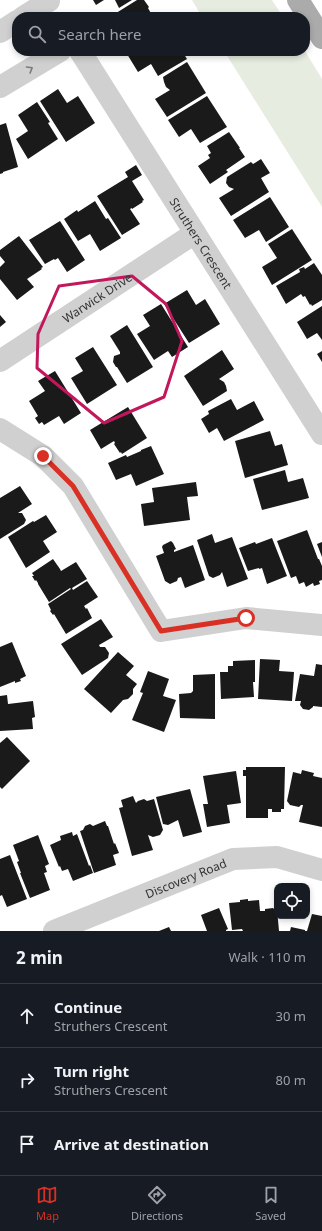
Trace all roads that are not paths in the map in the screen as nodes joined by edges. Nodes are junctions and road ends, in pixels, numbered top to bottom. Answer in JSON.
{"nodes":[{"id":1,"x":298,"y":0,"type":"edge"},
{"id":2,"x":52,"y":6,"type":"edge"},
{"id":3,"x":37,"y":12,"type":"edge"},
{"id":4,"x":306,"y":12,"type":"edge"},
{"id":5,"x":310,"y":19,"type":"edge"},
{"id":6,"x":12,"y":24,"type":"edge"},
{"id":7,"x":0,"y":32,"type":"edge"},
{"id":8,"x":322,"y":38,"type":"edge"},
{"id":9,"x":52,"y":56,"type":"edge"},
{"id":10,"x":83,"y":56,"type":"edge"},
{"id":11,"x":0,"y":87,"type":"edge"},
{"id":12,"x":195,"y":233,"type":"junction"},
{"id":13,"x":0,"y":361,"type":"edge"},
{"id":14,"x":0,"y":429,"type":"edge"},
{"id":15,"x":322,"y":434,"type":"edge"},
{"id":16,"x":322,"y":625,"type":"edge"},
{"id":17,"x":322,"y":870,"type":"edge"},
{"id":18,"x":54,"y":931,"type":"edge"}],
"edges":[{"from":1,"to":4,"type":"main road"},
{"from":2,"to":3,"type":"street"},
{"from":5,"to":8,"type":"main road"},
{"from":6,"to":7,"type":"street"},
{"from":11,"to":9,"type":"street","one_way":true},
{"from":10,"to":12,"type":"street","name":"Struthers Crescent"},
{"from":12,"to":13,"type":"street","name":"Warwick Drive"},
{"from":12,"to":15,"type":"street","name":"Struthers Crescent"},
{"from":14,"to":16,"type":"street"},
{"from":17,"to":18,"type":"street","name":"Discovery Road"}]}
